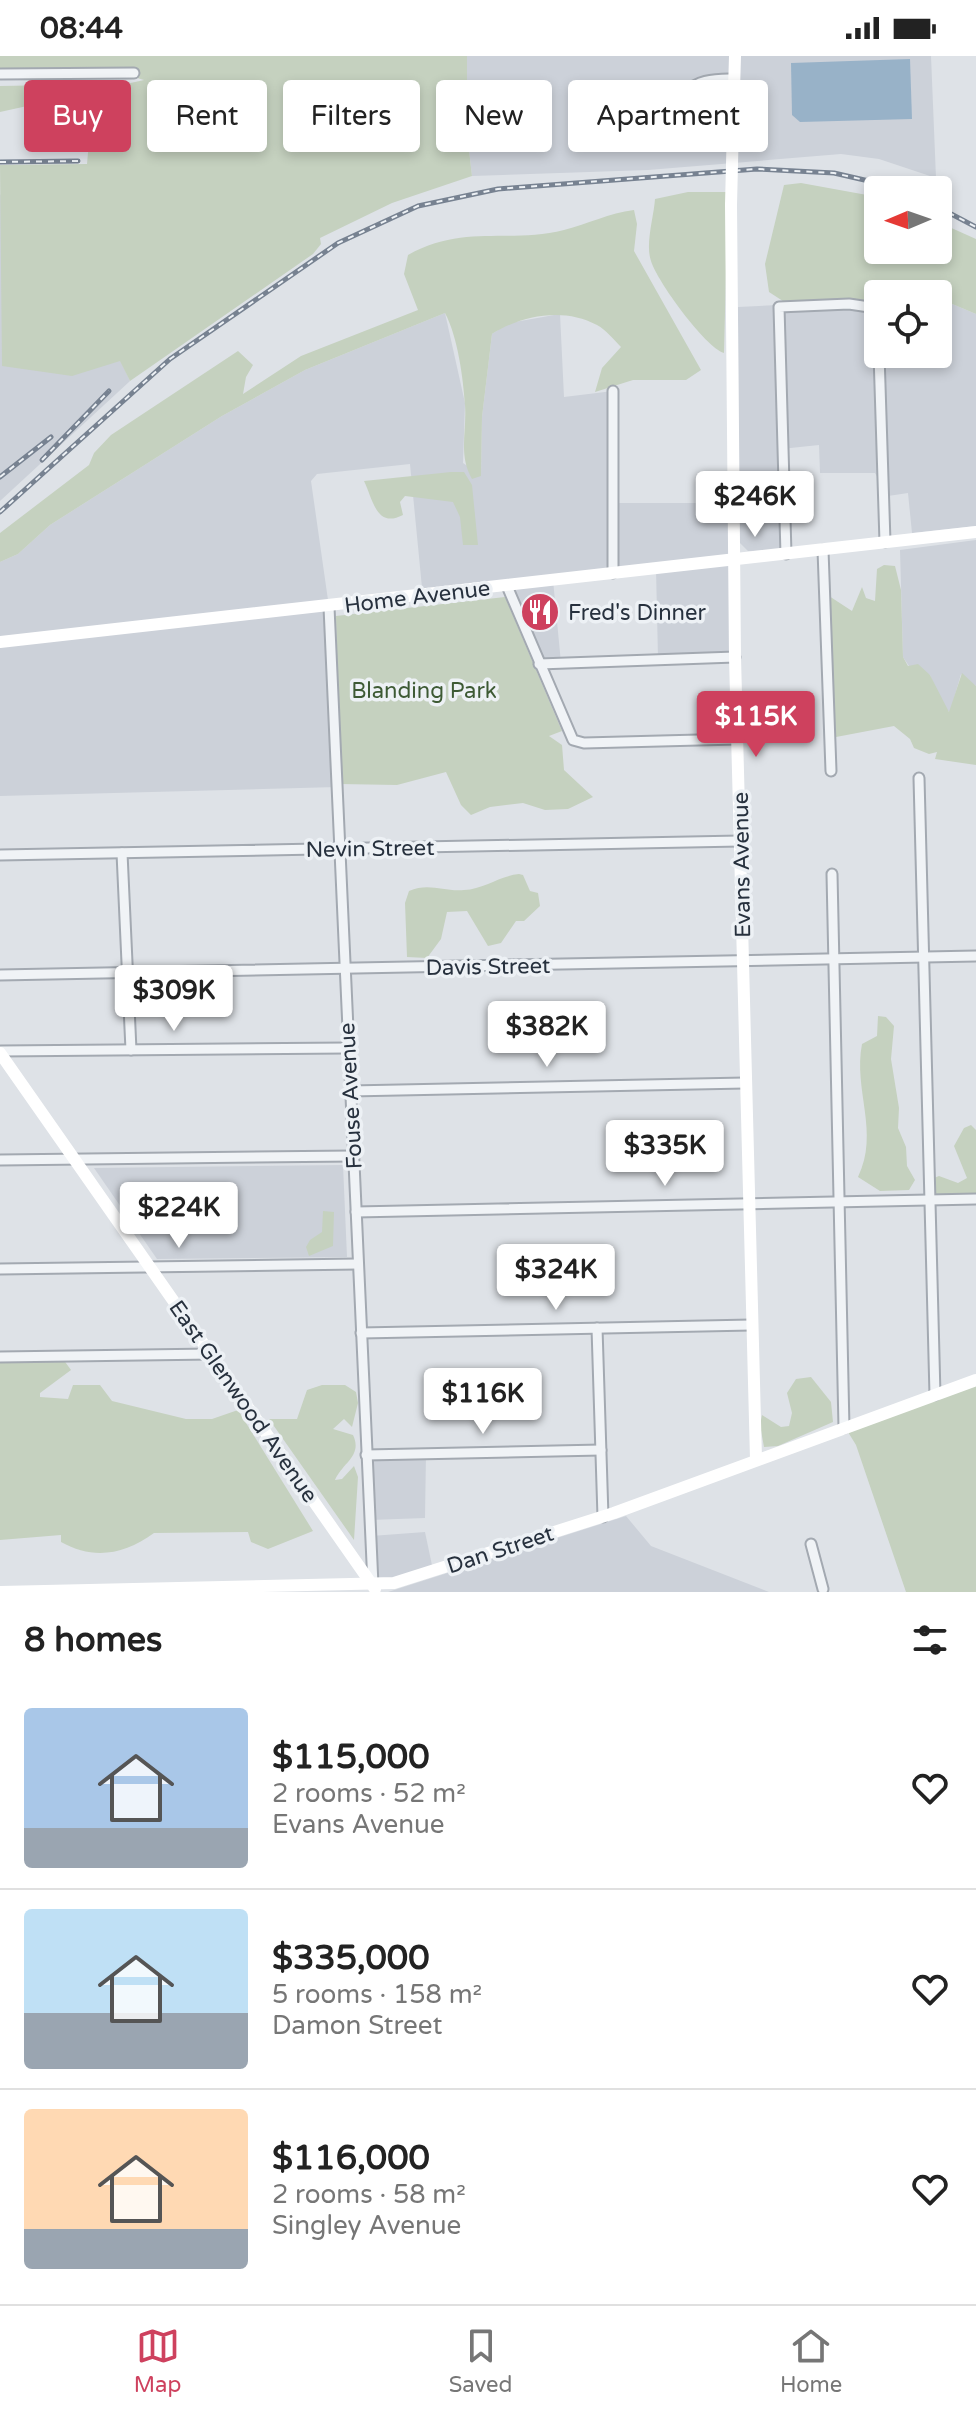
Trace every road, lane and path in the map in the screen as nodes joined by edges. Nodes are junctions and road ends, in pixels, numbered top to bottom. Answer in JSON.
{"nodes":[{"id":1,"x":735,"y":56,"type":"edge"},
{"id":2,"x":134,"y":73,"type":"dead end"},
{"id":3,"x":0,"y":74,"type":"edge"},
{"id":4,"x":733,"y":79,"type":"junction"},
{"id":5,"x":700,"y":80,"type":"edge"},
{"id":6,"x":864,"y":306,"type":"edge"},
{"id":7,"x":879,"y":368,"type":"edge"},
{"id":8,"x":613,"y":391,"type":"dead end"},
{"id":9,"x":976,"y":532,"type":"edge"},
{"id":10,"x":885,"y":542,"type":"junction"},
{"id":11,"x":823,"y":550,"type":"junction"},
{"id":12,"x":786,"y":554,"type":"junction"},
{"id":13,"x":734,"y":559,"type":"junction"},
{"id":14,"x":613,"y":573,"type":"junction"},
{"id":15,"x":507,"y":586,"type":"junction"},
{"id":16,"x":329,"y":607,"type":"junction"},
{"id":17,"x":0,"y":642,"type":"edge"},
{"id":18,"x":735,"y":657,"type":"junction"},
{"id":19,"x":539,"y":664,"type":"junction"},
{"id":20,"x":737,"y":739,"type":"junction"},
{"id":21,"x":830,"y":745,"type":"junction"},
{"id":22,"x":842,"y":745,"type":"dead end"},
{"id":23,"x":831,"y":771,"type":"dead end"},
{"id":24,"x":919,"y":778,"type":"dead end"},
{"id":25,"x":740,"y":841,"type":"junction"},
{"id":26,"x":339,"y":849,"type":"junction"},
{"id":27,"x":122,"y":853,"type":"junction"},
{"id":28,"x":0,"y":855,"type":"edge"},
{"id":29,"x":832,"y":874,"type":"dead end"},
{"id":30,"x":976,"y":956,"type":"edge"},
{"id":31,"x":924,"y":957,"type":"junction"},
{"id":32,"x":833,"y":959,"type":"junction"},
{"id":33,"x":743,"y":960,"type":"junction"},
{"id":34,"x":344,"y":970,"type":"junction"},
{"id":35,"x":127,"y":974,"type":"junction"},
{"id":36,"x":0,"y":975,"type":"edge"},
{"id":37,"x":347,"y":1048,"type":"junction"},
{"id":38,"x":131,"y":1050,"type":"junction"},
{"id":39,"x":0,"y":1052,"type":"edge"},
{"id":40,"x":745,"y":1083,"type":"junction"},
{"id":41,"x":350,"y":1091,"type":"junction"},
{"id":42,"x":353,"y":1156,"type":"junction"},
{"id":43,"x":74,"y":1159,"type":"junction"},
{"id":44,"x":0,"y":1160,"type":"edge"},
{"id":45,"x":929,"y":1199,"type":"junction"},
{"id":46,"x":976,"y":1199,"type":"edge"},
{"id":47,"x":839,"y":1201,"type":"junction"},
{"id":48,"x":748,"y":1203,"type":"junction"},
{"id":49,"x":356,"y":1212,"type":"junction"},
{"id":50,"x":358,"y":1264,"type":"junction"},
{"id":51,"x":151,"y":1268,"type":"junction"},
{"id":52,"x":0,"y":1269,"type":"edge"},
{"id":53,"x":751,"y":1325,"type":"junction"},
{"id":54,"x":597,"y":1328,"type":"junction"},
{"id":55,"x":361,"y":1333,"type":"junction"},
{"id":56,"x":212,"y":1354,"type":"junction"},
{"id":57,"x":0,"y":1357,"type":"edge"},
{"id":58,"x":976,"y":1380,"type":"edge"},
{"id":59,"x":935,"y":1395,"type":"junction"},
{"id":60,"x":844,"y":1428,"type":"junction"},
{"id":61,"x":601,"y":1450,"type":"junction"},
{"id":62,"x":366,"y":1455,"type":"junction"},
{"id":63,"x":756,"y":1459,"type":"junction"},
{"id":64,"x":603,"y":1517,"type":"junction"},
{"id":65,"x":811,"y":1544,"type":"dead end"},
{"id":66,"x":374,"y":1589,"type":"edge"},
{"id":67,"x":823,"y":1589,"type":"dead end"},
{"id":68,"x":110,"y":1591,"type":"edge"},
{"id":69,"x":0,"y":1592,"type":"edge"}],
"edges":[{"from":1,"to":4,"type":"street","name":"Evans Avenue"},
{"from":2,"to":3,"type":"street"},
{"from":4,"to":5,"type":"street"},
{"from":4,"to":13,"type":"street","name":"Evans Avenue","bridge":true},
{"from":6,"to":12,"type":"street"},
{"from":7,"to":10,"type":"street"},
{"from":8,"to":14,"type":"street"},
{"from":9,"to":10,"type":"street","name":"Home Avenue"},
{"from":10,"to":11,"type":"street","name":"Home Avenue"},
{"from":11,"to":12,"type":"street","name":"Home Avenue"},
{"from":11,"to":21,"type":"street"},
{"from":12,"to":13,"type":"street","name":"Home Avenue"},
{"from":13,"to":14,"type":"street","name":"Home Avenue"},
{"from":13,"to":18,"type":"street","name":"Evans Avenue"},
{"from":14,"to":15,"type":"street","name":"Home Avenue"},
{"from":15,"to":16,"type":"street","name":"Home Avenue"},
{"from":15,"to":19,"type":"street"},
{"from":16,"to":17,"type":"street","name":"Home Avenue"},
{"from":16,"to":26,"type":"street","name":"Fouse Avenue"},
{"from":18,"to":19,"type":"street"},
{"from":18,"to":20,"type":"street","name":"Evans Avenue"},
{"from":19,"to":20,"type":"street"},
{"from":20,"to":25,"type":"street","name":"Evans Avenue"},
{"from":21,"to":22,"type":"street"},
{"from":21,"to":23,"type":"street"},
{"from":24,"to":31,"type":"street"},
{"from":25,"to":26,"type":"street","name":"Nevin Street"},
{"from":25,"to":33,"type":"street","name":"Evans Avenue"},
{"from":26,"to":27,"type":"street","name":"Nevin Street"},
{"from":26,"to":34,"type":"street","name":"Fouse Avenue"},
{"from":27,"to":28,"type":"street","name":"Nevin Street"},
{"from":27,"to":35,"type":"street"},
{"from":29,"to":32,"type":"street"},
{"from":30,"to":31,"type":"street","name":"Davis Street"},
{"from":31,"to":32,"type":"street","name":"Davis Street"},
{"from":31,"to":45,"type":"street"},
{"from":32,"to":33,"type":"street","name":"Davis Street"},
{"from":32,"to":47,"type":"street"},
{"from":33,"to":34,"type":"street","name":"Davis Street"},
{"from":33,"to":40,"type":"street","name":"Evans Avenue"},
{"from":34,"to":35,"type":"street","name":"Davis Street"},
{"from":34,"to":37,"type":"street","name":"Fouse Avenue"},
{"from":35,"to":36,"type":"street","name":"Davis Street"},
{"from":35,"to":38,"type":"street"},
{"from":37,"to":38,"type":"street"},
{"from":37,"to":41,"type":"street","name":"Fouse Avenue"},
{"from":38,"to":39,"type":"street"},
{"from":39,"to":43,"type":"street","name":"East Glenwood Avenue"},
{"from":40,"to":41,"type":"street"},
{"from":40,"to":48,"type":"street","name":"Evans Avenue"},
{"from":41,"to":42,"type":"street","name":"Fouse Avenue"},
{"from":42,"to":43,"type":"street"},
{"from":42,"to":49,"type":"street","name":"Fouse Avenue"},
{"from":43,"to":44,"type":"street"},
{"from":43,"to":51,"type":"street","name":"East Glenwood Avenue"},
{"from":45,"to":46,"type":"street"},
{"from":45,"to":47,"type":"street"},
{"from":45,"to":59,"type":"street"},
{"from":47,"to":48,"type":"street"},
{"from":47,"to":60,"type":"street"},
{"from":48,"to":49,"type":"street"},
{"from":48,"to":53,"type":"street","name":"Evans Avenue"},
{"from":49,"to":50,"type":"street","name":"Fouse Avenue"},
{"from":50,"to":51,"type":"street"},
{"from":50,"to":55,"type":"street","name":"Fouse Avenue"},
{"from":51,"to":52,"type":"street"},
{"from":51,"to":56,"type":"street","name":"East Glenwood Avenue"},
{"from":53,"to":54,"type":"street"},
{"from":53,"to":63,"type":"street","name":"Evans Avenue"},
{"from":54,"to":55,"type":"street"},
{"from":54,"to":61,"type":"street"},
{"from":55,"to":62,"type":"street","name":"Fouse Avenue"},
{"from":56,"to":57,"type":"street"},
{"from":56,"to":66,"type":"street","name":"East Glenwood Avenue"},
{"from":58,"to":59,"type":"street","name":"Dan Street"},
{"from":59,"to":60,"type":"street","name":"Dan Street"},
{"from":60,"to":63,"type":"street","name":"Dan Street"},
{"from":61,"to":62,"type":"street"},
{"from":61,"to":64,"type":"street"},
{"from":62,"to":66,"type":"street","name":"Fouse Avenue"},
{"from":63,"to":64,"type":"street","name":"Dan Street"},
{"from":64,"to":66,"type":"street","name":"Dan Street"},
{"from":65,"to":67,"type":"street"},
{"from":66,"to":68,"type":"street","name":"Dan Street"},
{"from":68,"to":69,"type":"street","name":"Dan Street"}]}
